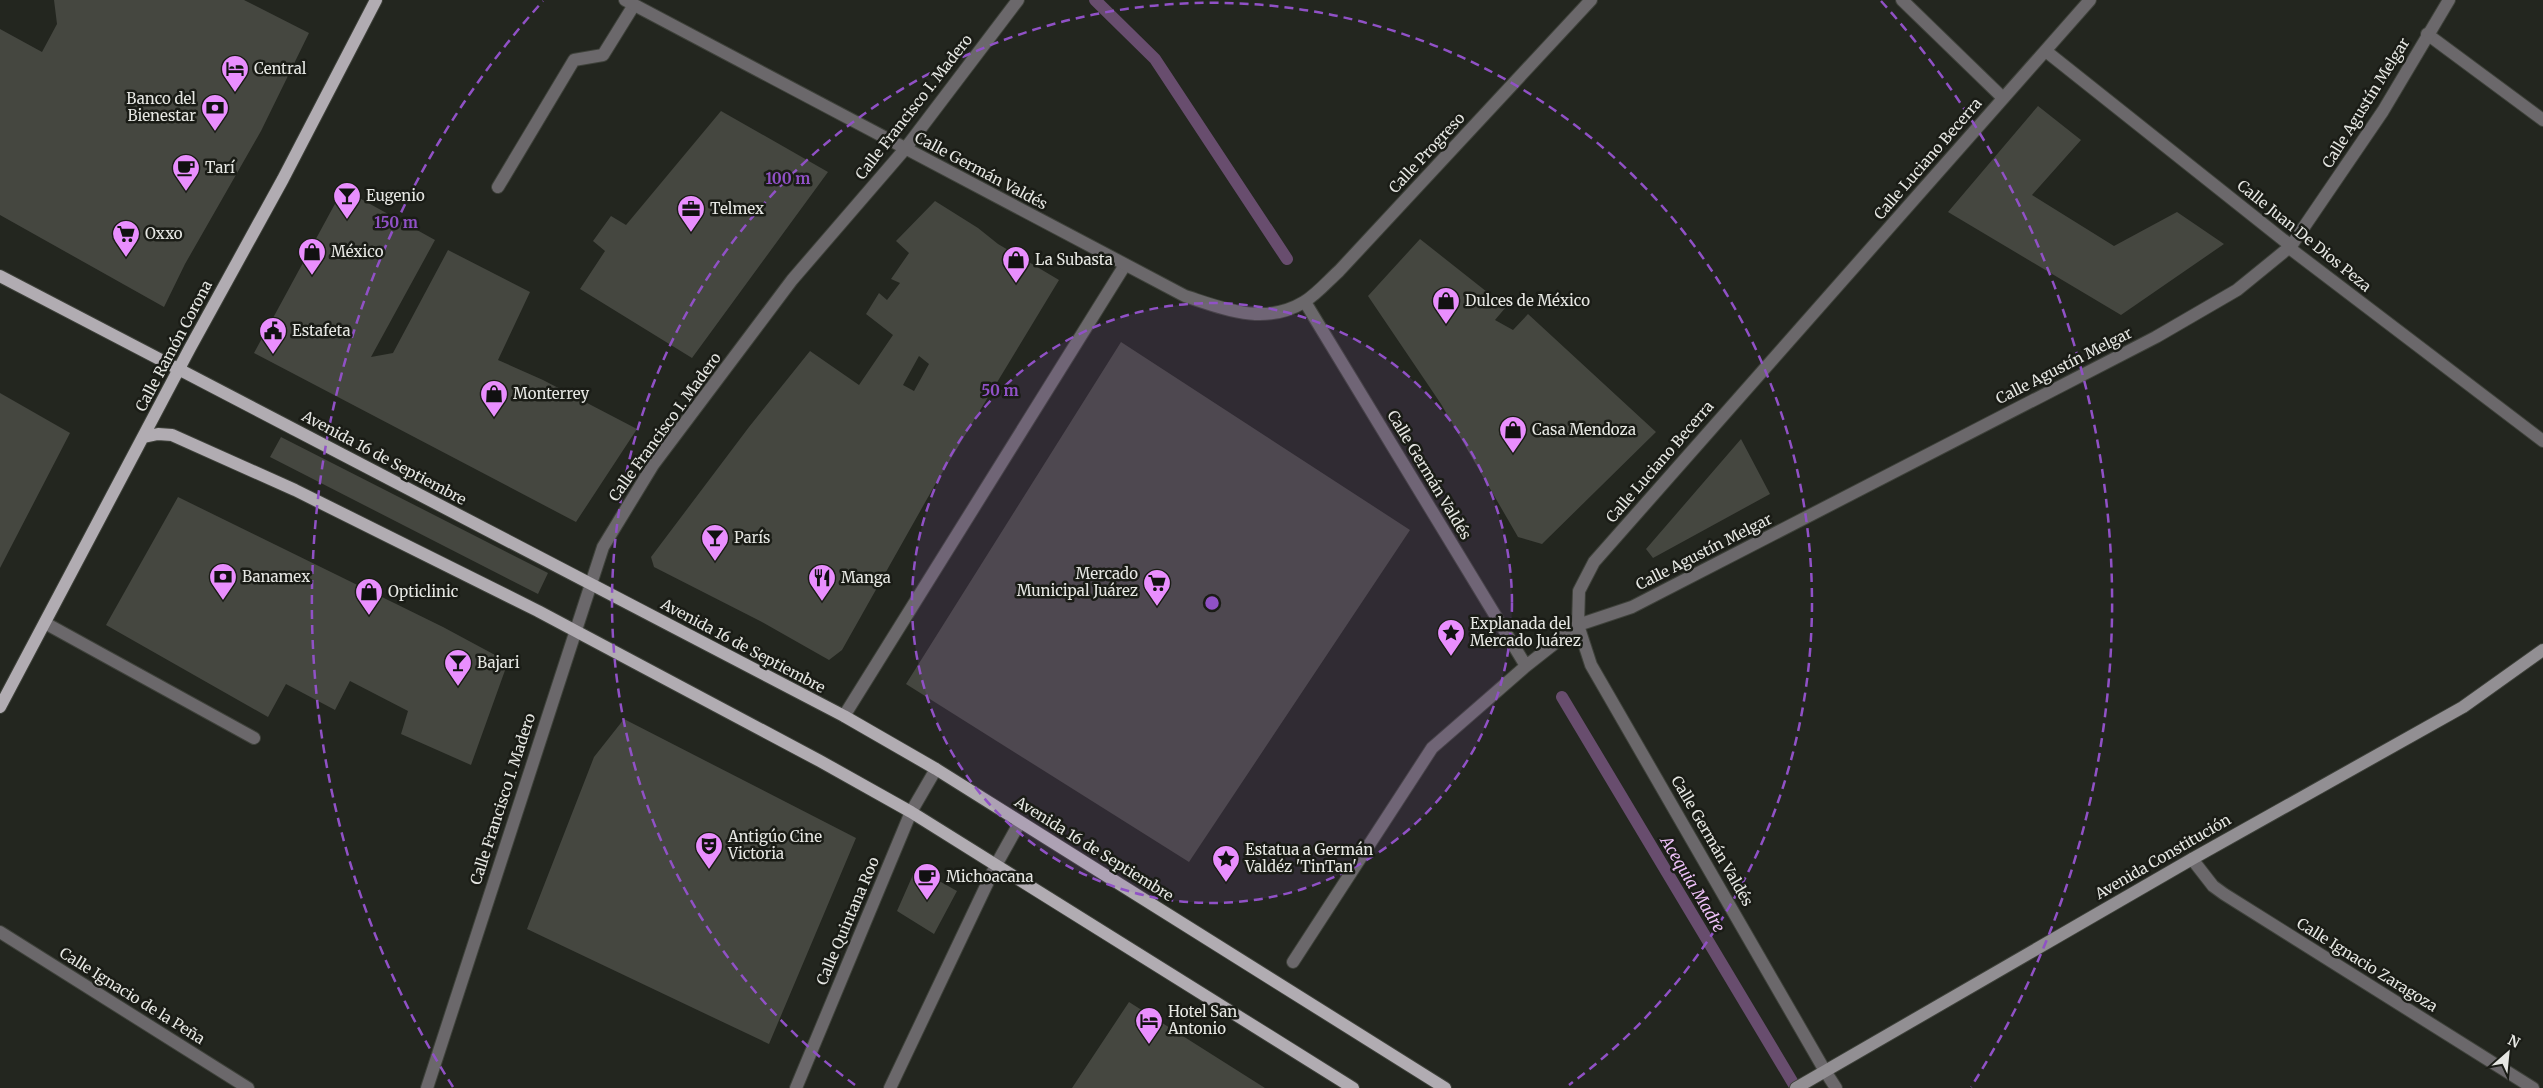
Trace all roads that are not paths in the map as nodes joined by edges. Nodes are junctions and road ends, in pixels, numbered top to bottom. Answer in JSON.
{"nodes":[{"id":1,"x":376,"y":0,"type":"edge"},
{"id":2,"x":1591,"y":0,"type":"edge"},
{"id":3,"x":1902,"y":0,"type":"edge"},
{"id":4,"x":2090,"y":0,"type":"edge"},
{"id":5,"x":2449,"y":0,"type":"edge"},
{"id":6,"x":1017,"y":1,"type":"edge"},
{"id":7,"x":630,"y":2,"type":"edge"},
{"id":8,"x":2428,"y":34,"type":"junction"},
{"id":9,"x":2047,"y":52,"type":"junction"},
{"id":10,"x":2003,"y":98,"type":"junction"},
{"id":11,"x":2543,"y":120,"type":"edge"},
{"id":12,"x":905,"y":149,"type":"junction"},
{"id":13,"x":498,"y":187,"type":"dead end"},
{"id":14,"x":2291,"y":246,"type":"junction"},
{"id":15,"x":1125,"y":266,"type":"junction"},
{"id":16,"x":0,"y":276,"type":"edge"},
{"id":17,"x":1305,"y":302,"type":"junction"},
{"id":18,"x":1278,"y":315,"type":"joint"},
{"id":19,"x":179,"y":370,"type":"junction"},
{"id":20,"x":144,"y":437,"type":"junction"},
{"id":21,"x":2543,"y":441,"type":"edge"},
{"id":22,"x":590,"y":584,"type":"junction"},
{"id":23,"x":44,"y":623,"type":"junction"},
{"id":24,"x":1578,"y":625,"type":"junction"},
{"id":25,"x":575,"y":630,"type":"junction"},
{"id":26,"x":2543,"y":650,"type":"edge"},
{"id":27,"x":1526,"y":666,"type":"junction"},
{"id":28,"x":4,"y":691,"type":"edge"},
{"id":29,"x":0,"y":706,"type":"edge"},
{"id":30,"x":844,"y":716,"type":"junction"},
{"id":31,"x":254,"y":738,"type":"dead end"},
{"id":32,"x":936,"y":769,"type":"junction"},
{"id":33,"x":911,"y":812,"type":"junction"},
{"id":34,"x":1020,"y":822,"type":"junction"},
{"id":35,"x":2192,"y":859,"type":"junction"},
{"id":36,"x":996,"y":865,"type":"junction"},
{"id":37,"x":0,"y":932,"type":"edge"},
{"id":38,"x":1293,"y":962,"type":"dead end"},
{"id":39,"x":1821,"y":1073,"type":"junction"},
{"id":40,"x":248,"y":1088,"type":"edge"},
{"id":41,"x":428,"y":1088,"type":"edge"},
{"id":42,"x":796,"y":1088,"type":"edge"},
{"id":43,"x":890,"y":1088,"type":"edge"},
{"id":44,"x":1353,"y":1088,"type":"edge"},
{"id":45,"x":1445,"y":1088,"type":"edge"},
{"id":46,"x":1796,"y":1088,"type":"edge"},
{"id":47,"x":1836,"y":1088,"type":"edge"},
{"id":48,"x":2533,"y":1088,"type":"edge"}],
"edges":[{"from":1,"to":19,"type":"main road","name":"Calle Ramón Corona"},
{"from":2,"to":17,"type":"street","name":"Calle Progreso"},
{"from":3,"to":10,"type":"street"},
{"from":4,"to":9,"type":"street","name":"Calle Luciano Becerra"},
{"from":5,"to":8,"type":"street","name":"Calle Agustín Melgar"},
{"from":6,"to":12,"type":"street","name":"Calle Francisco I. Madero"},
{"from":7,"to":12,"type":"street","name":"Calle Germán Valdés"},
{"from":7,"to":13,"type":"street"},
{"from":8,"to":11,"type":"street"},
{"from":8,"to":14,"type":"street","name":"Calle Agustín Melgar"},
{"from":9,"to":10,"type":"street","name":"Calle Luciano Becerra"},
{"from":9,"to":14,"type":"street","name":"Calle Juan De Dios Peza"},
{"from":10,"to":24,"type":"street","name":"Calle Luciano Becerra"},
{"from":12,"to":15,"type":"street","name":"Calle Germán Valdés"},
{"from":12,"to":22,"type":"street","name":"Calle Francisco I. Madero"},
{"from":14,"to":21,"type":"street","name":"Calle Juan De Dios Peza"},
{"from":14,"to":24,"type":"street","name":"Calle Agustín Melgar"},
{"from":15,"to":18,"type":"street","name":"Calle Germán Valdés"},
{"from":15,"to":30,"type":"street"},
{"from":16,"to":19,"type":"main road","name":"Avenida 16 de Septiembre"},
{"from":17,"to":18,"type":"street","name":"Calle Progreso"},
{"from":17,"to":27,"type":"street","name":"Calle Germán Valdés"},
{"from":19,"to":20,"type":"main road","name":"Calle Ramón Corona"},
{"from":19,"to":22,"type":"main road","name":"Avenida 16 de Septiembre"},
{"from":20,"to":23,"type":"main road","name":"Calle Ramón Corona"},
{"from":20,"to":25,"type":"main road"},
{"from":22,"to":25,"type":"street","name":"Calle Francisco I. Madero"},
{"from":22,"to":30,"type":"main road","name":"Avenida 16 de Septiembre"},
{"from":23,"to":28,"type":"main road","name":"Calle Ramón Corona"},
{"from":23,"to":31,"type":"street"},
{"from":24,"to":27,"type":"street"},
{"from":24,"to":39,"type":"street","name":"Calle Germán Valdés"},
{"from":25,"to":33,"type":"main road"},
{"from":25,"to":41,"type":"street","name":"Calle Francisco I. Madero"},
{"from":26,"to":35,"type":"street","name":"Avenida Constitución"},
{"from":27,"to":38,"type":"street"},
{"from":28,"to":29,"type":"main road","name":"Calle Ramón Corona"},
{"from":30,"to":32,"type":"main road","name":"Avenida 16 de Septiembre"},
{"from":32,"to":33,"type":"street","name":"Calle Quintana Roo"},
{"from":32,"to":34,"type":"main road","name":"Avenida 16 de Septiembre"},
{"from":33,"to":36,"type":"main road"},
{"from":33,"to":42,"type":"street","name":"Calle Quintana Roo"},
{"from":34,"to":36,"type":"street"},
{"from":34,"to":45,"type":"main road","name":"Avenida 16 de Septiembre"},
{"from":35,"to":39,"type":"street","name":"Avenida Constitución"},
{"from":35,"to":48,"type":"street","name":"Calle Ignacio Zaragoza"},
{"from":36,"to":43,"type":"street"},
{"from":36,"to":44,"type":"main road"},
{"from":37,"to":40,"type":"street","name":"Calle Ignacio de la Peña"},
{"from":39,"to":46,"type":"street","name":"Avenida Constitución"},
{"from":39,"to":47,"type":"street","name":"Calle Germán Valdés"}]}
